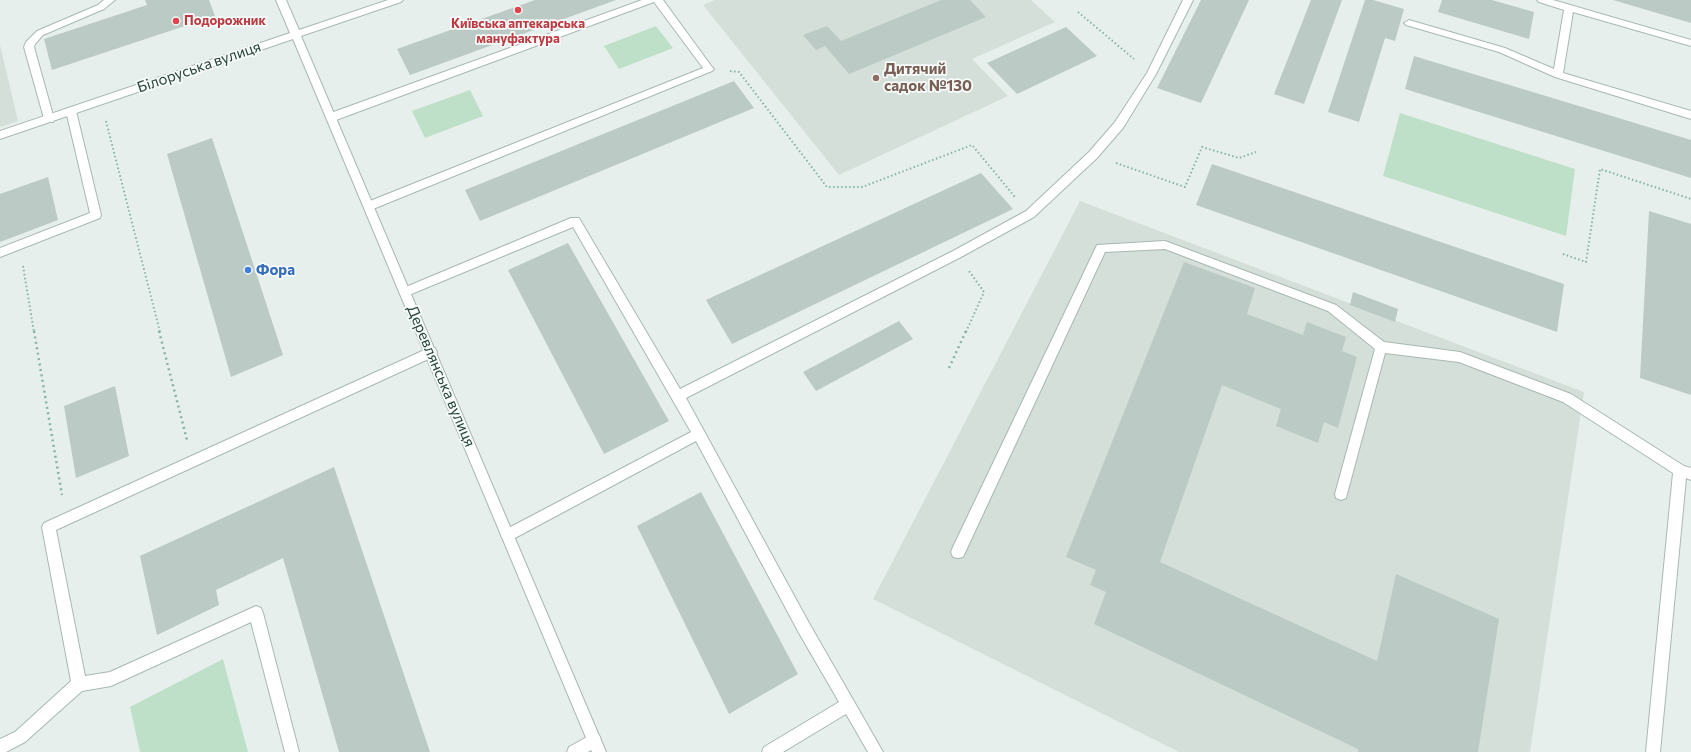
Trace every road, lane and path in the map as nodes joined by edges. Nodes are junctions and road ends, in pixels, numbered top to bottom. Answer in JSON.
{"nodes":[{"id":1,"x":110,"y":0,"type":"edge"},
{"id":2,"x":280,"y":0,"type":"edge"},
{"id":3,"x":398,"y":0,"type":"edge"},
{"id":4,"x":651,"y":0,"type":"edge"},
{"id":5,"x":658,"y":0,"type":"edge"},
{"id":6,"x":1188,"y":0,"type":"edge"},
{"id":7,"x":1542,"y":0,"type":"edge"},
{"id":8,"x":1568,"y":8,"type":"junction"},
{"id":9,"x":1078,"y":12,"type":"dead end"},
{"id":10,"x":1409,"y":23,"type":"dead end"},
{"id":11,"x":296,"y":34,"type":"junction"},
{"id":12,"x":1691,"y":43,"type":"edge"},
{"id":13,"x":709,"y":69,"type":"junction"},
{"id":14,"x":1151,"y":74,"type":"junction"},
{"id":15,"x":1558,"y":75,"type":"junction"},
{"id":16,"x":71,"y":111,"type":"junction"},
{"id":17,"x":1691,"y":115,"type":"edge"},
{"id":18,"x":332,"y":117,"type":"junction"},
{"id":19,"x":49,"y":118,"type":"junction"},
{"id":20,"x":106,"y":121,"type":"dead end"},
{"id":21,"x":0,"y":135,"type":"edge"},
{"id":22,"x":1256,"y":152,"type":"dead end"},
{"id":23,"x":1135,"y":170,"type":"dead end"},
{"id":24,"x":1691,"y":199,"type":"edge"},
{"id":25,"x":369,"y":206,"type":"junction"},
{"id":26,"x":1030,"y":214,"type":"junction"},
{"id":27,"x":19,"y":246,"type":"junction"},
{"id":28,"x":0,"y":253,"type":"edge"},
{"id":29,"x":957,"y":254,"type":"junction"},
{"id":30,"x":1563,"y":254,"type":"dead end"},
{"id":31,"x":405,"y":292,"type":"junction"},
{"id":32,"x":1381,"y":347,"type":"junction"},
{"id":33,"x":431,"y":352,"type":"junction"},
{"id":34,"x":949,"y":368,"type":"dead end"},
{"id":35,"x":678,"y":396,"type":"junction"},
{"id":36,"x":698,"y":434,"type":"junction"},
{"id":37,"x":192,"y":461,"type":"junction"},
{"id":38,"x":1685,"y":472,"type":"edge"},
{"id":39,"x":1341,"y":494,"type":"dead end"},
{"id":40,"x":66,"y":519,"type":"junction"},
{"id":41,"x":508,"y":535,"type":"junction"},
{"id":42,"x":958,"y":552,"type":"dead end"},
{"id":43,"x":79,"y":684,"type":"junction"},
{"id":44,"x":849,"y":704,"type":"junction"},
{"id":45,"x":597,"y":746,"type":"edge"},
{"id":46,"x":0,"y":747,"type":"edge"},
{"id":47,"x":292,"y":752,"type":"edge"},
{"id":48,"x":574,"y":752,"type":"edge"},
{"id":49,"x":769,"y":752,"type":"edge"},
{"id":50,"x":876,"y":752,"type":"edge"},
{"id":51,"x":1653,"y":752,"type":"edge"}],
"edges":[{"from":1,"to":19,"type":"street"},
{"from":2,"to":11,"type":"street","name":"Деревлянська вулиця"},
{"from":3,"to":11,"type":"street","name":"Білоруська вулиця"},
{"from":4,"to":18,"type":"street"},
{"from":5,"to":13,"type":"street"},
{"from":6,"to":14,"type":"street"},
{"from":7,"to":8,"type":"street"},
{"from":8,"to":12,"type":"street"},
{"from":8,"to":15,"type":"street"},
{"from":9,"to":14,"type":"path"},
{"from":10,"to":15,"type":"street"},
{"from":11,"to":16,"type":"street","name":"Білоруська вулиця"},
{"from":11,"to":18,"type":"street","name":"Деревлянська вулиця"},
{"from":13,"to":25,"type":"street"},
{"from":13,"to":26,"type":"path"},
{"from":14,"to":26,"type":"street"},
{"from":15,"to":17,"type":"street"},
{"from":16,"to":19,"type":"street","name":"Білоруська вулиця"},
{"from":16,"to":27,"type":"street"},
{"from":18,"to":25,"type":"street","name":"Деревлянська вулиця"},
{"from":19,"to":21,"type":"street","name":"Білоруська вулиця"},
{"from":20,"to":37,"type":"path"},
{"from":22,"to":23,"type":"path"},
{"from":24,"to":30,"type":"path"},
{"from":25,"to":31,"type":"street","name":"Деревлянська вулиця"},
{"from":26,"to":29,"type":"street"},
{"from":27,"to":28,"type":"street"},
{"from":27,"to":40,"type":"path"},
{"from":29,"to":34,"type":"path"},
{"from":29,"to":35,"type":"street"},
{"from":31,"to":33,"type":"street","name":"Деревлянська вулиця"},
{"from":31,"to":35,"type":"street"},
{"from":32,"to":38,"type":"street"},
{"from":32,"to":39,"type":"street"},
{"from":32,"to":42,"type":"street"},
{"from":33,"to":37,"type":"street"},
{"from":33,"to":41,"type":"street","name":"Деревлянська вулиця"},
{"from":35,"to":36,"type":"street"},
{"from":36,"to":41,"type":"street"},
{"from":36,"to":44,"type":"street"},
{"from":37,"to":40,"type":"street"},
{"from":38,"to":51,"type":"street"},
{"from":40,"to":43,"type":"street"},
{"from":41,"to":45,"type":"street","name":"Деревлянська вулиця"},
{"from":43,"to":46,"type":"street"},
{"from":43,"to":47,"type":"street"},
{"from":44,"to":49,"type":"street"},
{"from":44,"to":50,"type":"street"},
{"from":45,"to":48,"type":"street"}]}
